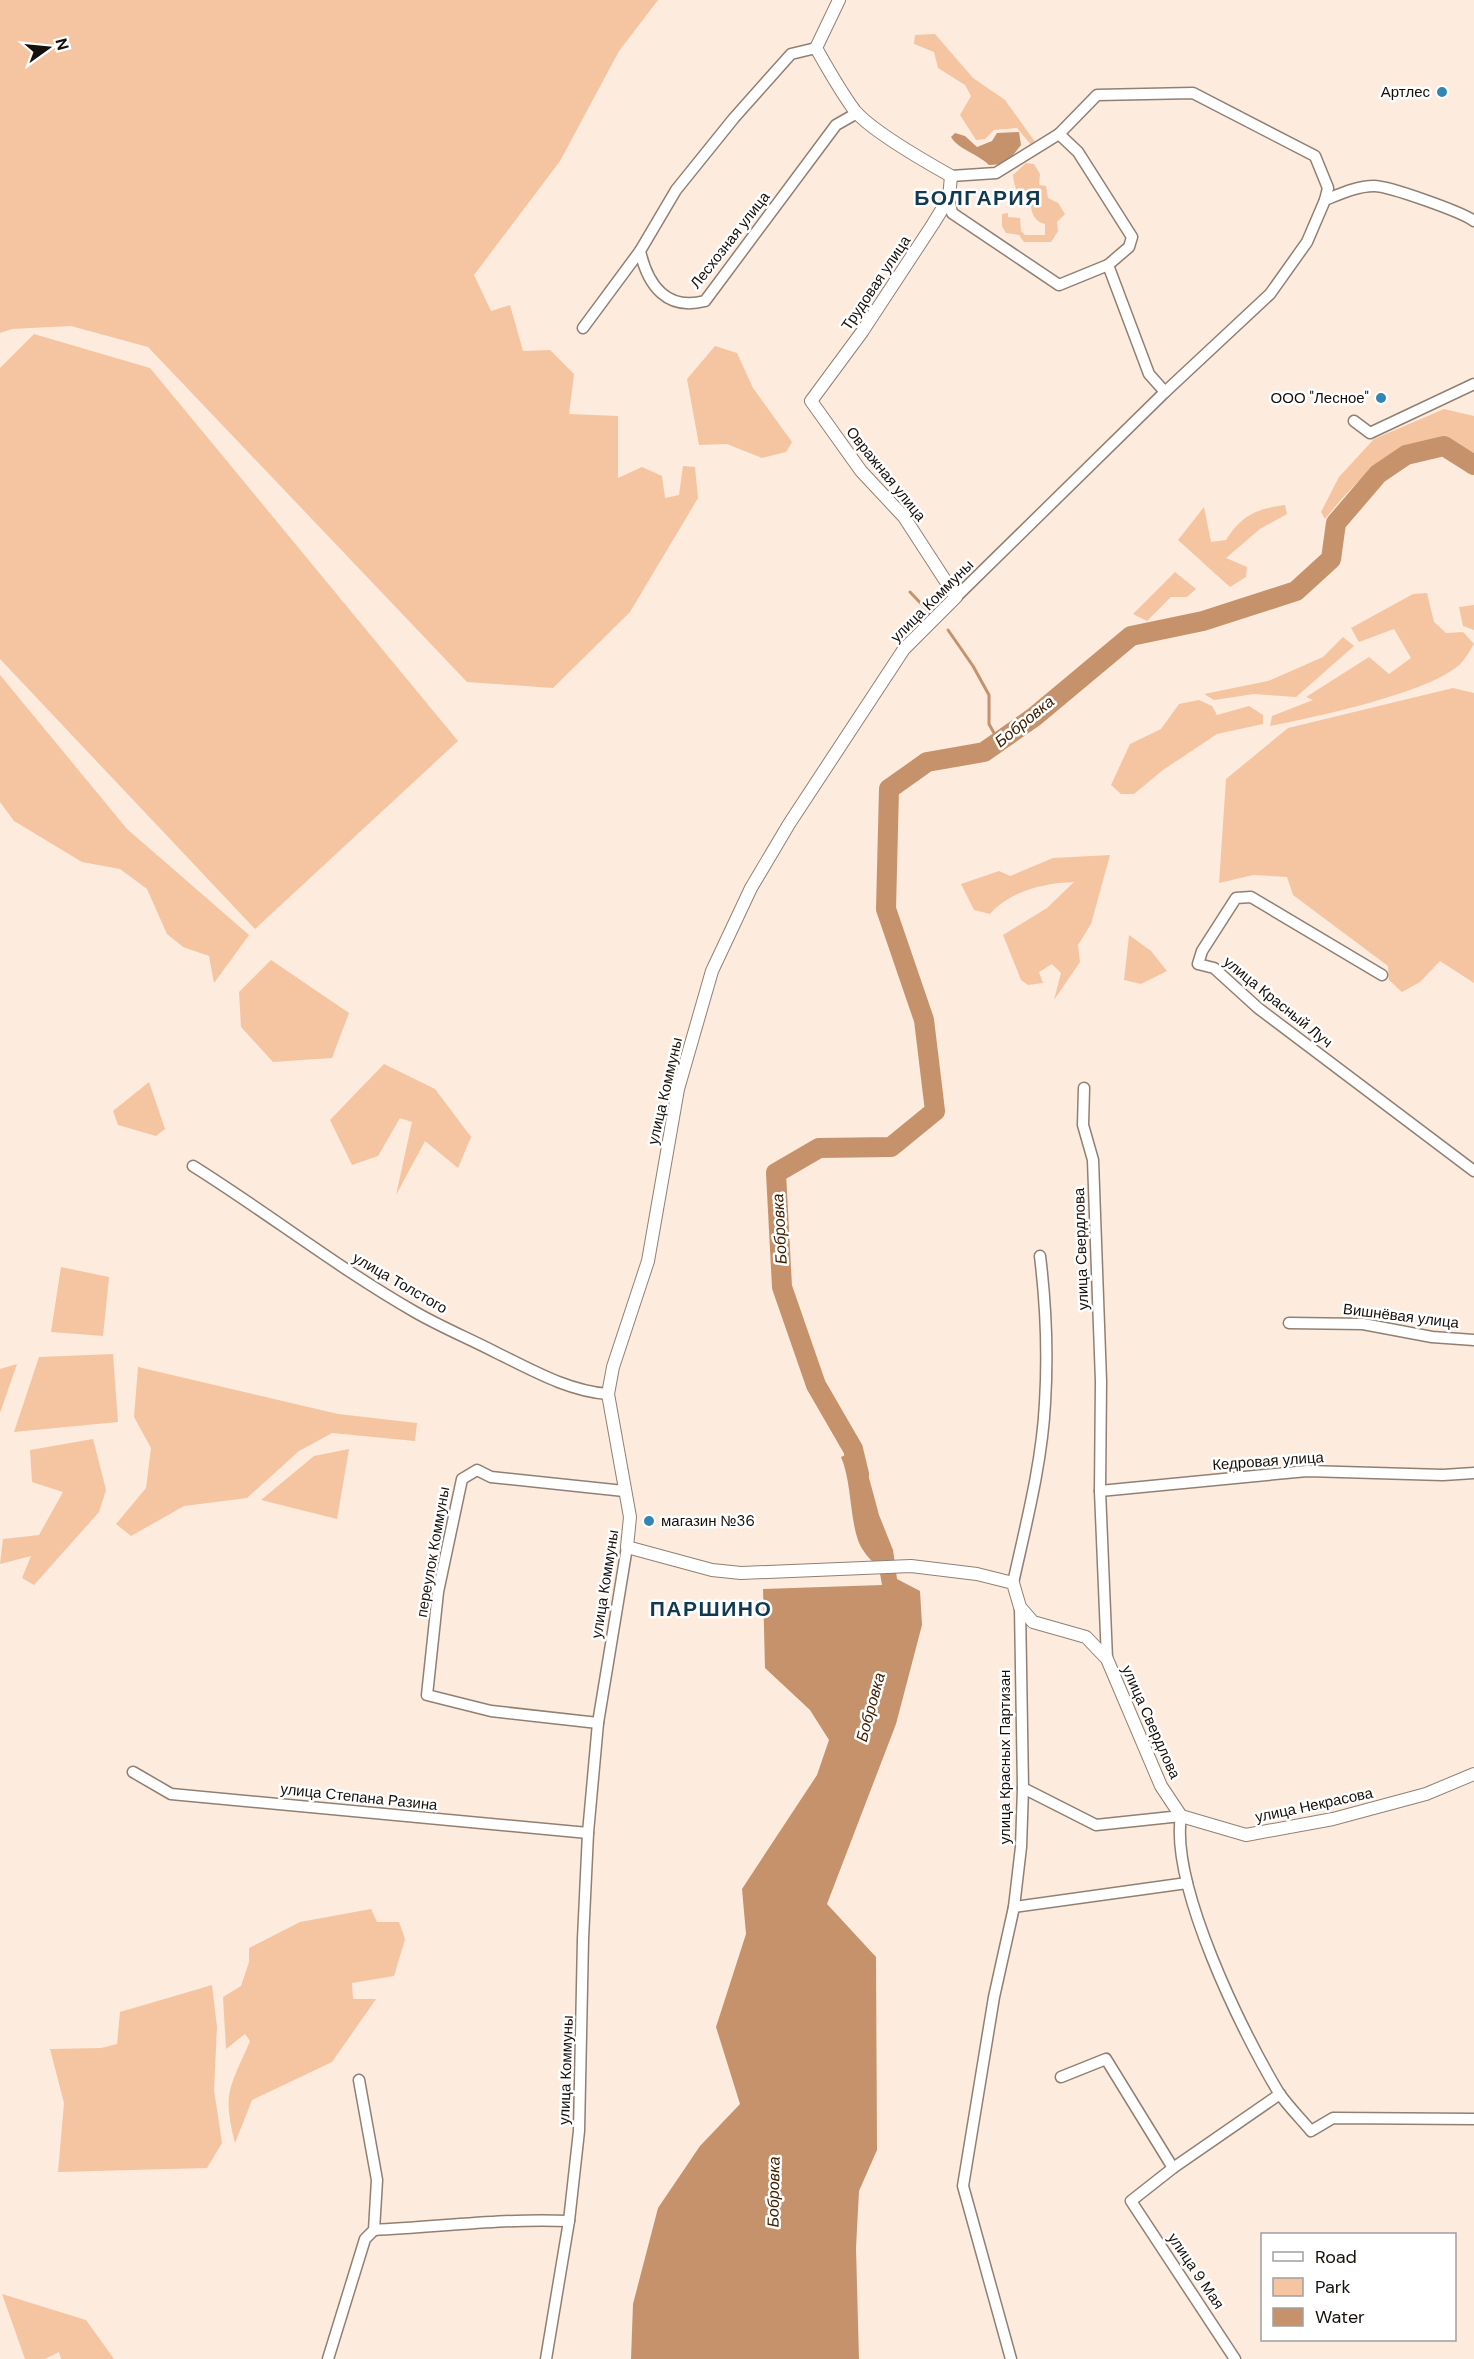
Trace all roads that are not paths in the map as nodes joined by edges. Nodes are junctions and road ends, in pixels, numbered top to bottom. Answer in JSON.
{"nodes":[{"id":1,"x":839,"y":0,"type":"edge"},
{"id":2,"x":816,"y":48,"type":"junction"},
{"id":3,"x":857,"y":113,"type":"junction"},
{"id":4,"x":1059,"y":134,"type":"junction"},
{"id":5,"x":951,"y":176,"type":"junction"},
{"id":6,"x":949,"y":198,"type":"junction"},
{"id":7,"x":1325,"y":200,"type":"junction"},
{"id":8,"x":1474,"y":221,"type":"edge"},
{"id":9,"x":640,"y":251,"type":"junction"},
{"id":10,"x":1108,"y":265,"type":"junction"},
{"id":11,"x":583,"y":328,"type":"dead end"},
{"id":12,"x":1474,"y":384,"type":"edge"},
{"id":13,"x":1165,"y":392,"type":"junction"},
{"id":14,"x":811,"y":401,"type":"joint"},
{"id":15,"x":1354,"y":421,"type":"dead end"},
{"id":16,"x":956,"y":597,"type":"junction"},
{"id":17,"x":1382,"y":975,"type":"dead end"},
{"id":18,"x":1084,"y":1088,"type":"dead end"},
{"id":19,"x":193,"y":1166,"type":"dead end"},
{"id":20,"x":1474,"y":1171,"type":"edge"},
{"id":21,"x":1041,"y":1257,"type":"dead end"},
{"id":22,"x":1289,"y":1323,"type":"dead end"},
{"id":23,"x":1474,"y":1340,"type":"edge"},
{"id":24,"x":608,"y":1394,"type":"junction"},
{"id":25,"x":1474,"y":1473,"type":"edge"},
{"id":26,"x":624,"y":1491,"type":"junction"},
{"id":27,"x":1100,"y":1491,"type":"junction"},
{"id":28,"x":627,"y":1547,"type":"junction"},
{"id":29,"x":1013,"y":1583,"type":"junction"},
{"id":30,"x":1020,"y":1607,"type":"junction"},
{"id":31,"x":1107,"y":1659,"type":"junction"},
{"id":32,"x":598,"y":1723,"type":"junction"},
{"id":33,"x":133,"y":1772,"type":"dead end"},
{"id":34,"x":1474,"y":1774,"type":"edge"},
{"id":35,"x":1023,"y":1788,"type":"junction"},
{"id":36,"x":1181,"y":1816,"type":"junction"},
{"id":37,"x":588,"y":1833,"type":"junction"},
{"id":38,"x":1187,"y":1883,"type":"junction"},
{"id":39,"x":1014,"y":1907,"type":"junction"},
{"id":40,"x":1061,"y":2077,"type":"dead end"},
{"id":41,"x":359,"y":2080,"type":"dead end"},
{"id":42,"x":1280,"y":2094,"type":"junction"},
{"id":43,"x":1474,"y":2119,"type":"edge"},
{"id":44,"x":1173,"y":2168,"type":"junction"},
{"id":45,"x":569,"y":2221,"type":"junction"},
{"id":46,"x":374,"y":2230,"type":"junction"},
{"id":47,"x":327,"y":2359,"type":"edge"},
{"id":48,"x":546,"y":2359,"type":"edge"},
{"id":49,"x":1011,"y":2359,"type":"edge"},
{"id":50,"x":1235,"y":2359,"type":"edge"}],
"edges":[{"from":1,"to":2,"type":"street"},
{"from":2,"to":3,"type":"street"},
{"from":2,"to":9,"type":"street"},
{"from":3,"to":5,"type":"street"},
{"from":3,"to":9,"type":"street","name":"Лесхозная улица"},
{"from":4,"to":5,"type":"street"},
{"from":4,"to":7,"type":"street"},
{"from":4,"to":10,"type":"street"},
{"from":5,"to":6,"type":"street","name":"Трудовая улица"},
{"from":6,"to":10,"type":"street"},
{"from":6,"to":14,"type":"street","name":"Трудовая улица"},
{"from":7,"to":8,"type":"street"},
{"from":7,"to":13,"type":"street","name":"улица Коммуны"},
{"from":9,"to":11,"type":"street"},
{"from":10,"to":13,"type":"street"},
{"from":12,"to":15,"type":"street"},
{"from":13,"to":16,"type":"street","name":"улица Коммуны"},
{"from":14,"to":16,"type":"street","name":"Овражная улица"},
{"from":16,"to":24,"type":"street","name":"улица Коммуны"},
{"from":17,"to":20,"type":"street","name":"улица Красный Луч"},
{"from":18,"to":27,"type":"street","name":"улица Свердлова"},
{"from":19,"to":24,"type":"street","name":"улица Толстого"},
{"from":21,"to":29,"type":"street","name":"улица Красных Партизан"},
{"from":22,"to":23,"type":"street","name":"Вишнёвая улица"},
{"from":24,"to":26,"type":"street","name":"улица Коммуны"},
{"from":25,"to":27,"type":"street","name":"Кедровая улица"},
{"from":26,"to":28,"type":"street","name":"улица Коммуны"},
{"from":26,"to":32,"type":"street","name":"переулок Коммуны"},
{"from":27,"to":31,"type":"street","name":"улица Свердлова"},
{"from":28,"to":29,"type":"street"},
{"from":28,"to":32,"type":"street","name":"улица Коммуны"},
{"from":29,"to":30,"type":"street","name":"улица Красных Партизан"},
{"from":30,"to":31,"type":"street"},
{"from":30,"to":35,"type":"street","name":"улица Красных Партизан"},
{"from":31,"to":36,"type":"street","name":"улица Свердлова"},
{"from":32,"to":37,"type":"street","name":"улица Коммуны"},
{"from":33,"to":37,"type":"street","name":"улица Степана Разина"},
{"from":34,"to":36,"type":"street","name":"улица Некрасова"},
{"from":35,"to":36,"type":"street","name":"улица Некрасова"},
{"from":35,"to":39,"type":"street","name":"улица Красных Партизан"},
{"from":36,"to":38,"type":"street"},
{"from":37,"to":45,"type":"street","name":"улица Коммуны"},
{"from":38,"to":39,"type":"street"},
{"from":38,"to":42,"type":"street"},
{"from":39,"to":49,"type":"street","name":"улица Красных Партизан"},
{"from":40,"to":44,"type":"street"},
{"from":41,"to":46,"type":"street"},
{"from":42,"to":43,"type":"street"},
{"from":42,"to":44,"type":"street"},
{"from":44,"to":50,"type":"street","name":"улица 9 Мая"},
{"from":45,"to":46,"type":"street"},
{"from":45,"to":48,"type":"street","name":"улица Коммуны"},
{"from":46,"to":47,"type":"street"}]}
